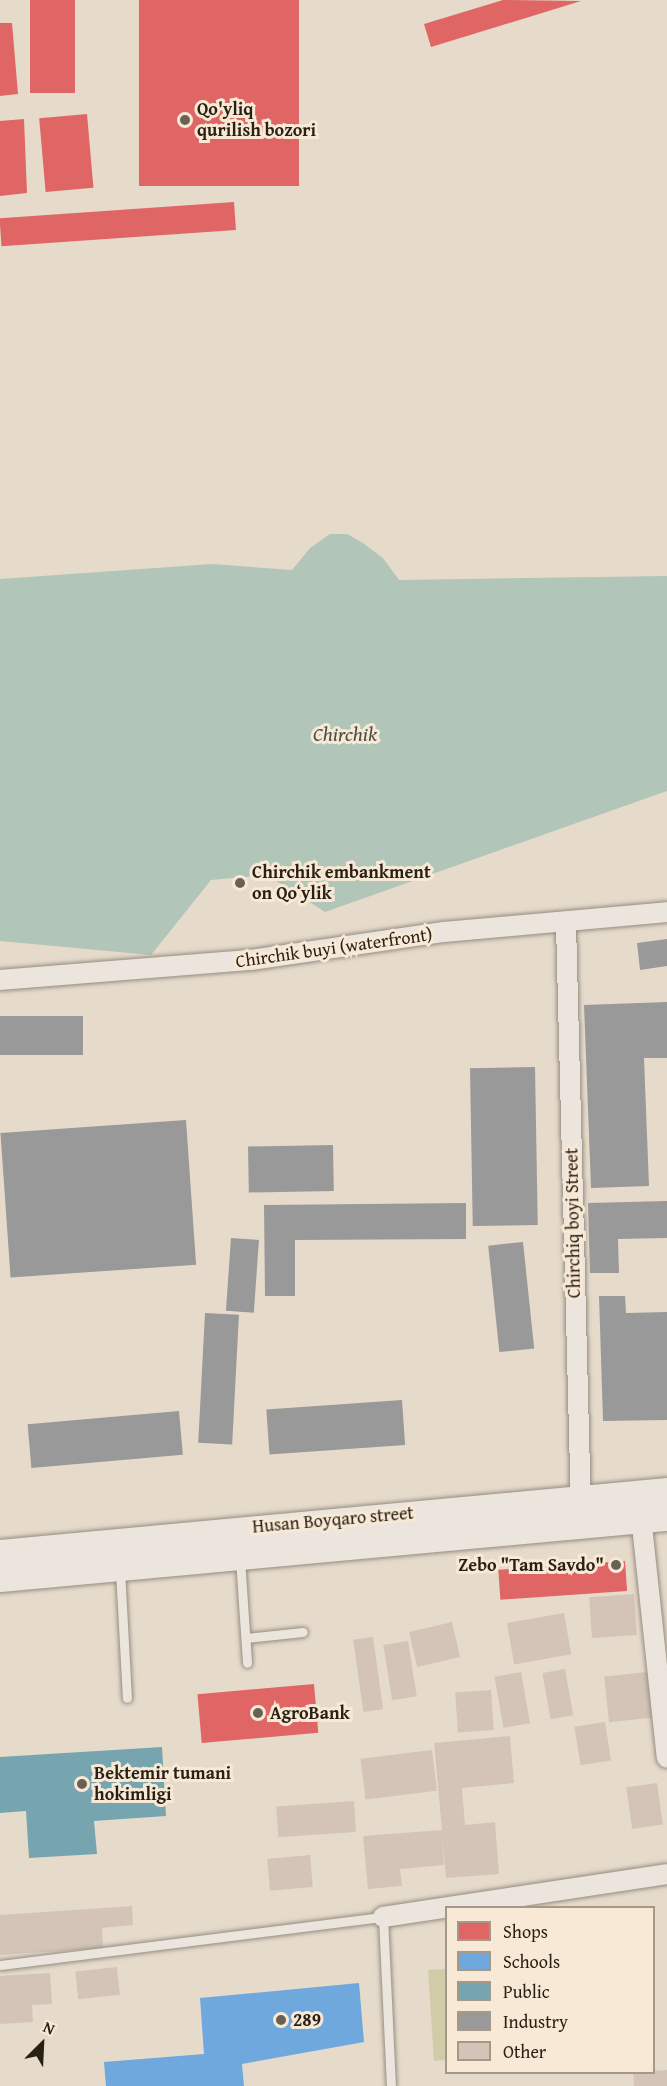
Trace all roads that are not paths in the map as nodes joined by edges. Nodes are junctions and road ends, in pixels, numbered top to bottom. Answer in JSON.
{"nodes":[{"id":1,"x":667,"y":912,"type":"edge"},
{"id":2,"x":566,"y":923,"type":"junction"},
{"id":3,"x":0,"y":980,"type":"edge"},
{"id":4,"x":667,"y":1491,"type":"edge"},
{"id":5,"x":580,"y":1497,"type":"junction"},
{"id":6,"x":649,"y":1510,"type":"edge"},
{"id":7,"x":581,"y":1524,"type":"junction"},
{"id":8,"x":0,"y":1553,"type":"edge"},
{"id":9,"x":240,"y":1554,"type":"junction"},
{"id":10,"x":119,"y":1565,"type":"junction"},
{"id":11,"x":0,"y":1578,"type":"edge"},
{"id":12,"x":303,"y":1632,"type":"dead end"},
{"id":13,"x":246,"y":1638,"type":"junction"},
{"id":14,"x":247,"y":1664,"type":"dead end"},
{"id":15,"x":127,"y":1698,"type":"dead end"},
{"id":16,"x":667,"y":1758,"type":"edge"},
{"id":17,"x":667,"y":1874,"type":"edge"},
{"id":18,"x":456,"y":1906,"type":"edge"},
{"id":19,"x":445,"y":1908,"type":"edge"},
{"id":20,"x":383,"y":1917,"type":"junction"},
{"id":21,"x":1,"y":1965,"type":"edge"},
{"id":22,"x":391,"y":2086,"type":"edge"}],
"edges":[{"from":1,"to":2,"type":"street","name":"Chirchik buyi (waterfront)"},
{"from":2,"to":3,"type":"street","name":"Chirchik buyi (waterfront)"},
{"from":2,"to":5,"type":"street","name":"Chirchiq boyi Street"},
{"from":4,"to":6,"type":"main road","name":"Husan Boyqaro street"},
{"from":5,"to":6,"type":"main road","name":"Husan Boyqaro street"},
{"from":5,"to":7,"type":"street","name":"Chirchiq boyi Street"},
{"from":5,"to":8,"type":"main road","name":"Husan Boyqaro street"},
{"from":6,"to":7,"type":"main road","name":"Husan Boyqaro street"},
{"from":6,"to":16,"type":"street"},
{"from":7,"to":9,"type":"main road","name":"Husan Boyqaro street"},
{"from":9,"to":10,"type":"main road","name":"Husan Boyqaro street"},
{"from":9,"to":13,"type":"lane"},
{"from":10,"to":11,"type":"main road","name":"Husan Boyqaro street"},
{"from":10,"to":15,"type":"lane"},
{"from":12,"to":13,"type":"lane"},
{"from":13,"to":14,"type":"lane"},
{"from":17,"to":18,"type":"street"},
{"from":19,"to":20,"type":"street"},
{"from":20,"to":21,"type":"lane"},
{"from":20,"to":22,"type":"lane"}]}
